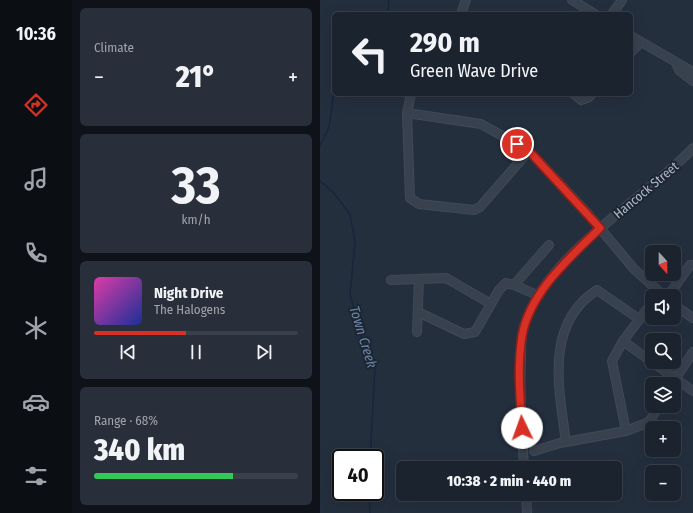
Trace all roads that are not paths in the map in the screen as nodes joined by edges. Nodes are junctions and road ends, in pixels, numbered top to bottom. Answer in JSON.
{"nodes":[{"id":1,"x":466,"y":0,"type":"edge"},
{"id":2,"x":572,"y":0,"type":"edge"},
{"id":3,"x":622,"y":0,"type":"edge"},
{"id":4,"x":462,"y":12,"type":"edge"},
{"id":5,"x":591,"y":12,"type":"edge"},
{"id":6,"x":613,"y":12,"type":"edge"},
{"id":7,"x":633,"y":37,"type":"edge"},
{"id":8,"x":641,"y":42,"type":"junction"},
{"id":9,"x":633,"y":50,"type":"edge"},
{"id":10,"x":677,"y":65,"type":"junction"},
{"id":11,"x":693,"y":72,"type":"edge"},
{"id":12,"x":693,"y":81,"type":"edge"},
{"id":13,"x":411,"y":96,"type":"edge"},
{"id":14,"x":576,"y":96,"type":"edge"},
{"id":15,"x":590,"y":96,"type":"edge"},
{"id":16,"x":407,"y":113,"type":"junction"},
{"id":17,"x":693,"y":148,"type":"edge"},
{"id":18,"x":529,"y":151,"type":"junction"},
{"id":19,"x":600,"y":228,"type":"junction"},
{"id":20,"x":549,"y":245,"type":"dead end"},
{"id":21,"x":693,"y":266,"type":"edge"},
{"id":22,"x":419,"y":279,"type":"junction"},
{"id":23,"x":391,"y":280,"type":"dead end"},
{"id":24,"x":514,"y":285,"type":"junction"},
{"id":25,"x":656,"y":289,"type":"edge"},
{"id":26,"x":673,"y":289,"type":"edge"},
{"id":27,"x":539,"y":296,"type":"junction"},
{"id":28,"x":491,"y":304,"type":"junction"},
{"id":29,"x":681,"y":310,"type":"edge"},
{"id":30,"x":418,"y":312,"type":"junction"},
{"id":31,"x":645,"y":312,"type":"edge"},
{"id":32,"x":693,"y":318,"type":"edge"},
{"id":33,"x":639,"y":319,"type":"junction"},
{"id":34,"x":417,"y":332,"type":"dead end"},
{"id":35,"x":623,"y":341,"type":"junction"},
{"id":36,"x":693,"y":352,"type":"edge"},
{"id":37,"x":645,"y":357,"type":"edge"},
{"id":38,"x":660,"y":369,"type":"edge"},
{"id":39,"x":669,"y":377,"type":"edge"},
{"id":40,"x":676,"y":377,"type":"edge"},
{"id":41,"x":681,"y":385,"type":"edge"},
{"id":42,"x":693,"y":391,"type":"edge"},
{"id":43,"x":655,"y":413,"type":"edge"},
{"id":44,"x":626,"y":431,"type":"junction"},
{"id":45,"x":566,"y":442,"type":"junction"},
{"id":46,"x":534,"y":451,"type":"dead end"},
{"id":47,"x":524,"y":461,"type":"edge"},
{"id":48,"x":526,"y":501,"type":"edge"},
{"id":49,"x":527,"y":513,"type":"edge"}],
"edges":[{"from":1,"to":4,"type":"street"},
{"from":2,"to":5,"type":"street"},
{"from":3,"to":6,"type":"street"},
{"from":7,"to":8,"type":"street"},
{"from":8,"to":9,"type":"street"},
{"from":8,"to":10,"type":"street"},
{"from":10,"to":11,"type":"street"},
{"from":10,"to":12,"type":"street"},
{"from":13,"to":16,"type":"street"},
{"from":14,"to":15,"type":"street"},
{"from":16,"to":18,"type":"street"},
{"from":16,"to":18,"type":"street"},
{"from":17,"to":19,"type":"street","name":"Hancock Street"},
{"from":18,"to":19,"type":"street"},
{"from":19,"to":25,"type":"street"},
{"from":19,"to":27,"type":"street","name":"Hancock Street"},
{"from":20,"to":24,"type":"street"},
{"from":21,"to":26,"type":"street"},
{"from":22,"to":23,"type":"street"},
{"from":22,"to":28,"type":"street"},
{"from":22,"to":30,"type":"street"},
{"from":24,"to":27,"type":"street"},
{"from":24,"to":28,"type":"street"},
{"from":27,"to":47,"type":"street","name":"Hancock Street"},
{"from":28,"to":30,"type":"street"},
{"from":29,"to":32,"type":"street"},
{"from":30,"to":34,"type":"street"},
{"from":31,"to":33,"type":"street"},
{"from":33,"to":35,"type":"street"},
{"from":33,"to":45,"type":"street"},
{"from":35,"to":37,"type":"street"},
{"from":35,"to":44,"type":"street"},
{"from":36,"to":40,"type":"street"},
{"from":38,"to":39,"type":"street"},
{"from":41,"to":42,"type":"street"},
{"from":43,"to":44,"type":"street"},
{"from":44,"to":45,"type":"street"},
{"from":45,"to":46,"type":"street"},
{"from":48,"to":49,"type":"street"}]}
